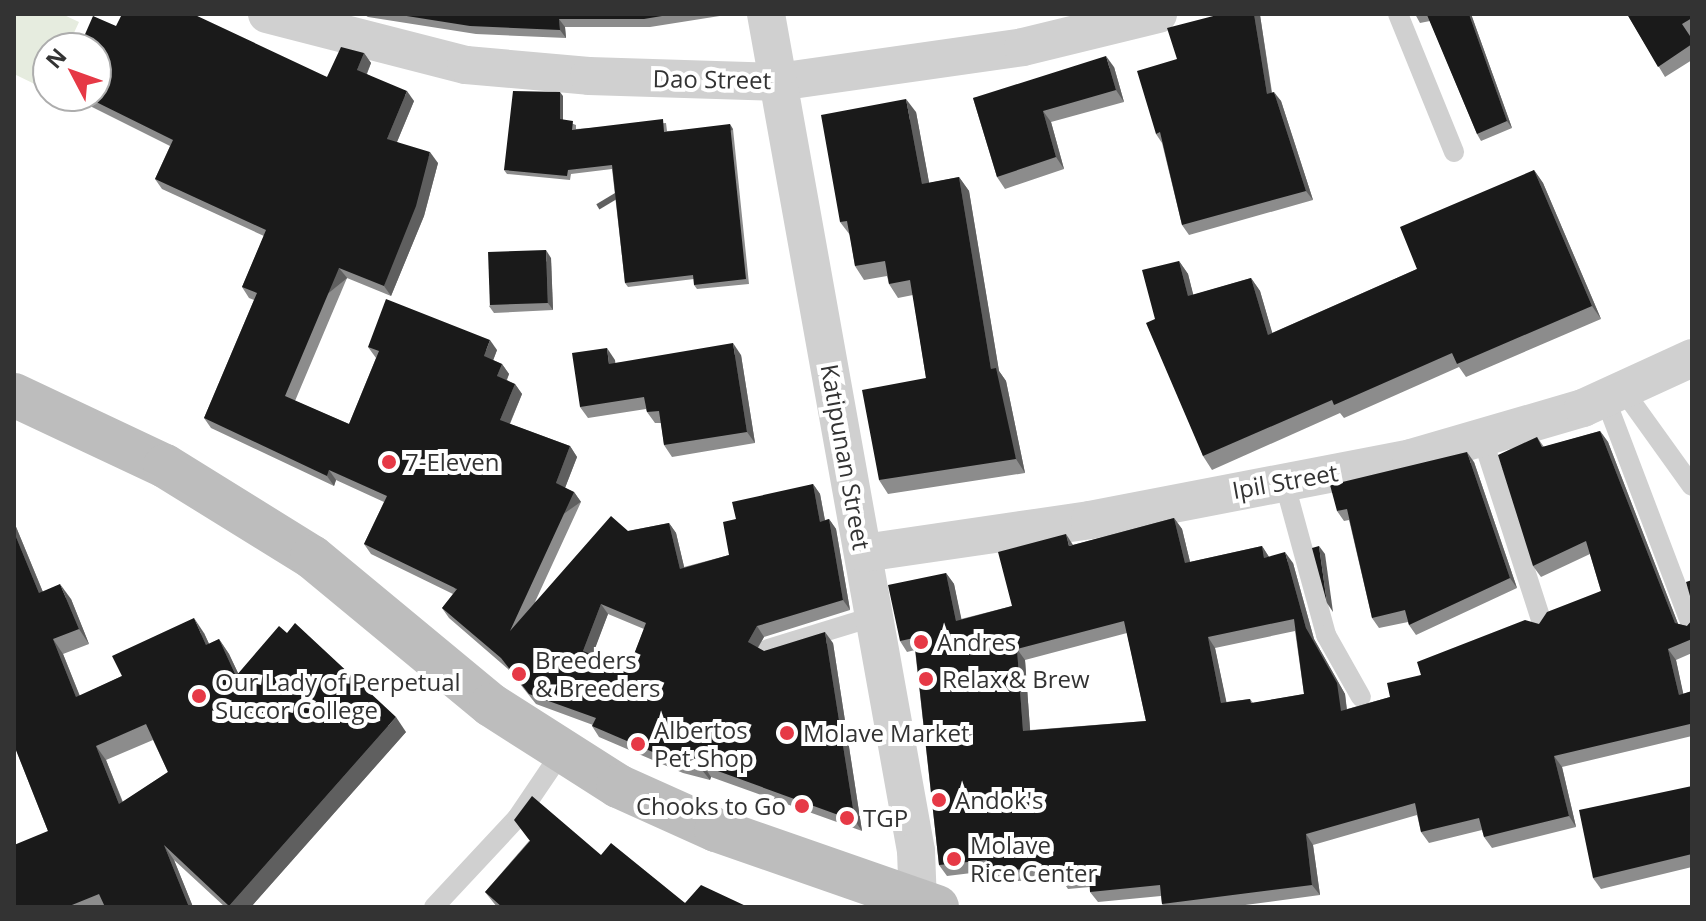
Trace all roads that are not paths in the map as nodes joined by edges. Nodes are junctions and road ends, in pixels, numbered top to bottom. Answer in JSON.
{"nodes":[{"id":1,"x":267,"y":14,"type":"edge"},
{"id":2,"x":766,"y":14,"type":"edge"},
{"id":3,"x":1158,"y":14,"type":"edge"},
{"id":4,"x":1398,"y":14,"type":"edge"},
{"id":5,"x":778,"y":82,"type":"junction"},
{"id":6,"x":1454,"y":152,"type":"dead end"},
{"id":7,"x":1692,"y":358,"type":"edge"},
{"id":8,"x":1614,"y":394,"type":"junction"},
{"id":9,"x":14,"y":395,"type":"edge"},
{"id":10,"x":1482,"y":437,"type":"junction"},
{"id":11,"x":1284,"y":481,"type":"junction"},
{"id":12,"x":1692,"y":486,"type":"edge"},
{"id":13,"x":864,"y":553,"type":"junction"},
{"id":14,"x":875,"y":616,"type":"junction"},
{"id":15,"x":1542,"y":623,"type":"edge"},
{"id":16,"x":1691,"y":624,"type":"edge"},
{"id":17,"x":768,"y":649,"type":"edge"},
{"id":18,"x":1361,"y":697,"type":"dead end"},
{"id":19,"x":561,"y":753,"type":"junction"},
{"id":20,"x":928,"y":904,"type":"edge"},
{"id":21,"x":434,"y":907,"type":"edge"}],
"edges":[{"from":1,"to":5,"type":"street","name":"Dao Street"},
{"from":2,"to":5,"type":"street","name":"Katipunan Street"},
{"from":3,"to":5,"type":"street","name":"Dao Street"},
{"from":4,"to":6,"type":"lane"},
{"from":5,"to":13,"type":"street","name":"Katipunan Street"},
{"from":7,"to":8,"type":"street","name":"Ipil Street"},
{"from":8,"to":10,"type":"street","name":"Ipil Street"},
{"from":8,"to":12,"type":"lane"},
{"from":8,"to":16,"type":"lane"},
{"from":9,"to":19,"type":"main road"},
{"from":10,"to":11,"type":"street","name":"Ipil Street"},
{"from":10,"to":15,"type":"lane"},
{"from":11,"to":13,"type":"street","name":"Ipil Street"},
{"from":11,"to":18,"type":"lane"},
{"from":13,"to":14,"type":"street","name":"Katipunan Street"},
{"from":14,"to":17,"type":"lane"},
{"from":14,"to":20,"type":"street","name":"Katipunan Street"},
{"from":19,"to":20,"type":"main road"},
{"from":19,"to":21,"type":"lane"}]}
